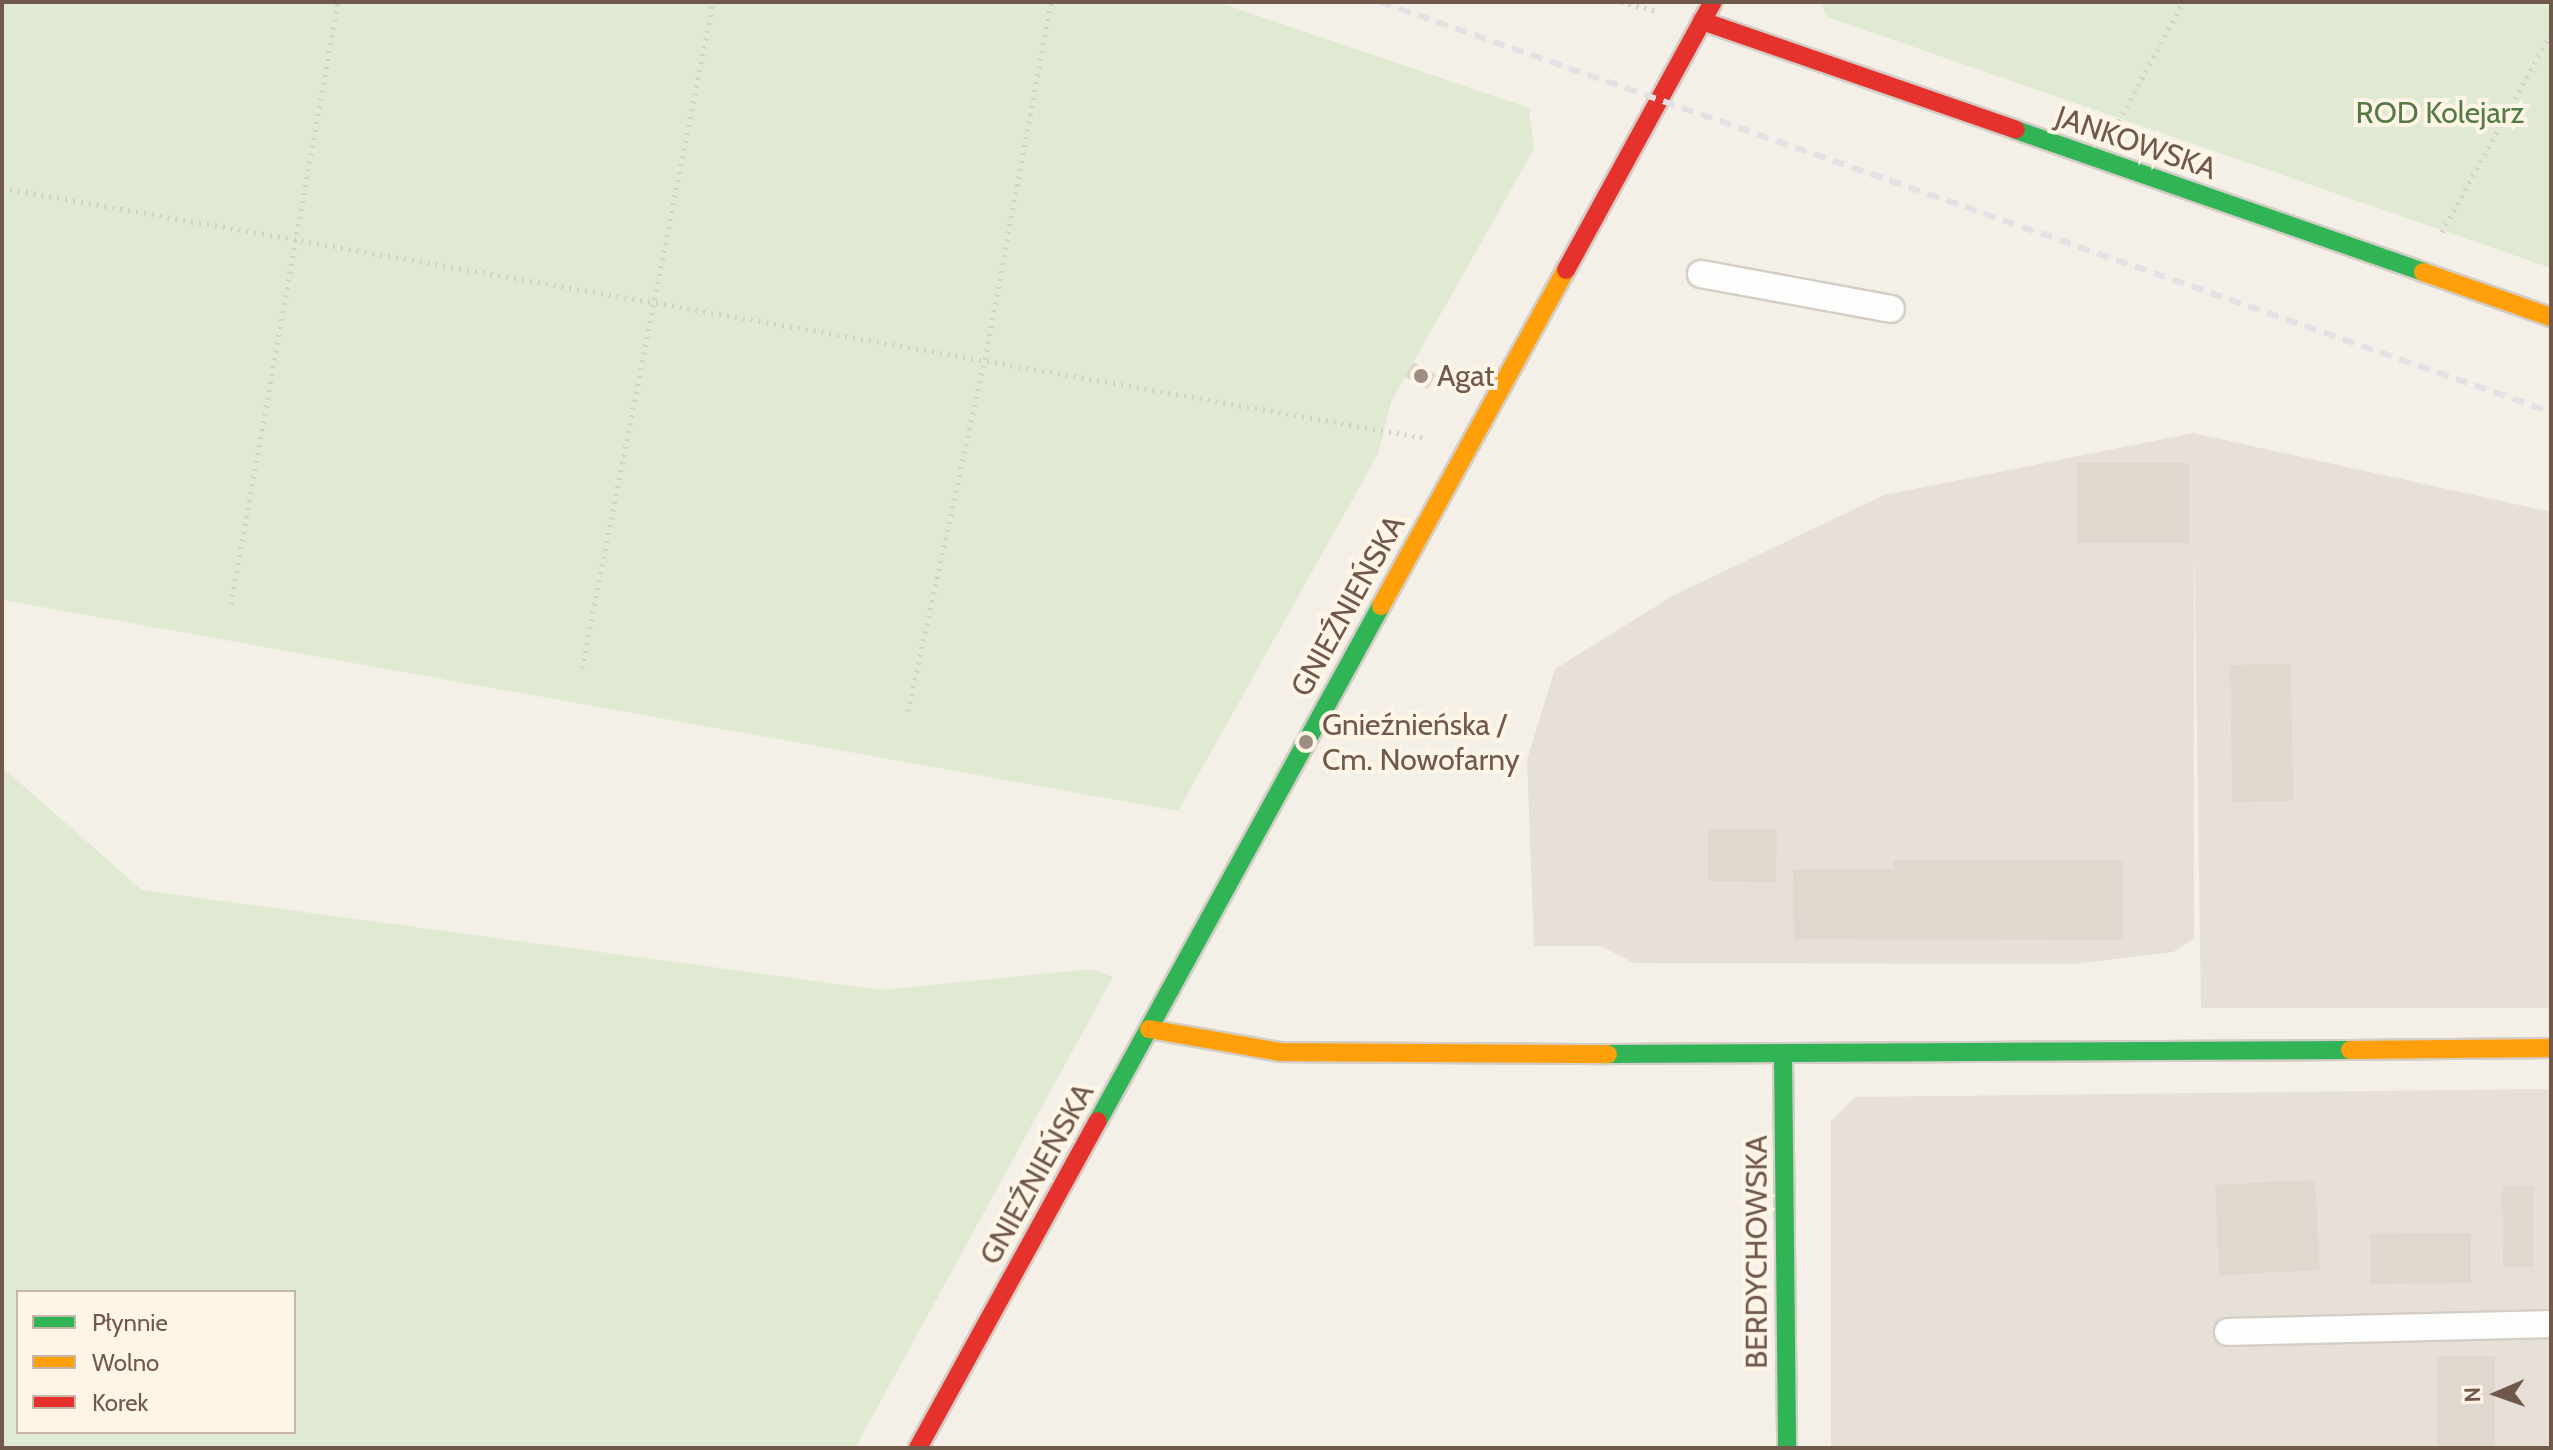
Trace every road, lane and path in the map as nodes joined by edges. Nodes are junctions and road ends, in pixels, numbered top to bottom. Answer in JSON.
{"nodes":[{"id":1,"x":338,"y":2,"type":"edge"},
{"id":2,"x":713,"y":2,"type":"edge"},
{"id":3,"x":1051,"y":2,"type":"edge"},
{"id":4,"x":1713,"y":2,"type":"edge"},
{"id":5,"x":2183,"y":2,"type":"edge"},
{"id":6,"x":1702,"y":21,"type":"junction"},
{"id":7,"x":2551,"y":33,"type":"edge"},
{"id":8,"x":2098,"y":159,"type":"junction"},
{"id":9,"x":2,"y":188,"type":"edge"},
{"id":10,"x":293,"y":239,"type":"junction"},
{"id":11,"x":2420,"y":271,"type":"junction"},
{"id":12,"x":1701,"y":274,"type":"dead end"},
{"id":13,"x":655,"y":302,"type":"junction"},
{"id":14,"x":1891,"y":309,"type":"dead end"},
{"id":15,"x":2551,"y":317,"type":"edge"},
{"id":16,"x":985,"y":359,"type":"junction"},
{"id":17,"x":1462,"y":456,"type":"junction"},
{"id":18,"x":231,"y":604,"type":"dead end"},
{"id":19,"x":582,"y":668,"type":"dead end"},
{"id":20,"x":908,"y":711,"type":"dead end"},
{"id":21,"x":1149,"y":1029,"type":"junction"},
{"id":22,"x":2551,"y":1048,"type":"edge"},
{"id":23,"x":1783,"y":1055,"type":"junction"},
{"id":24,"x":2551,"y":1324,"type":"edge"},
{"id":25,"x":2228,"y":1332,"type":"dead end"},
{"id":26,"x":918,"y":1448,"type":"edge"},
{"id":27,"x":1787,"y":1448,"type":"edge"}],
"edges":[{"from":1,"to":10,"type":"path"},
{"from":2,"to":13,"type":"path"},
{"from":3,"to":16,"type":"path"},
{"from":4,"to":6,"type":"street","name":"GNIEŹNIEŃSKA"},
{"from":5,"to":8,"type":"path"},
{"from":6,"to":8,"type":"street","name":"JANKOWSKA"},
{"from":6,"to":17,"type":"street","name":"GNIEŹNIEŃSKA"},
{"from":7,"to":11,"type":"path"},
{"from":8,"to":11,"type":"street","name":"JANKOWSKA"},
{"from":9,"to":10,"type":"path"},
{"from":10,"to":13,"type":"path"},
{"from":10,"to":18,"type":"path"},
{"from":11,"to":15,"type":"street","name":"JANKOWSKA"},
{"from":12,"to":14,"type":"lane"},
{"from":13,"to":16,"type":"path"},
{"from":13,"to":19,"type":"path"},
{"from":16,"to":17,"type":"path"},
{"from":16,"to":20,"type":"path"},
{"from":17,"to":21,"type":"street","name":"GNIEŹNIEŃSKA"},
{"from":21,"to":23,"type":"street"},
{"from":21,"to":26,"type":"street","name":"GNIEŹNIEŃSKA"},
{"from":22,"to":23,"type":"street"},
{"from":23,"to":27,"type":"street","name":"BERDYCHOWSKA"},
{"from":24,"to":25,"type":"lane"}]}
